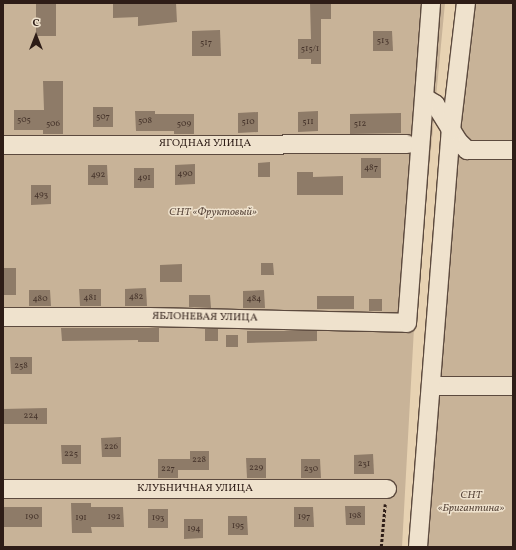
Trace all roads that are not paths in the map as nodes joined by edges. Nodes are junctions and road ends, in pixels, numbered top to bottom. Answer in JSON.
{"nodes":[{"id":1,"x":431,"y":3,"type":"edge"},
{"id":2,"x":466,"y":3,"type":"edge"},
{"id":3,"x":424,"y":98,"type":"junction"},
{"id":4,"x":451,"y":130,"type":"junction"},
{"id":5,"x":407,"y":144,"type":"dead end"},
{"id":6,"x":3,"y":145,"type":"edge"},
{"id":7,"x":513,"y":150,"type":"edge"},
{"id":8,"x":3,"y":317,"type":"edge"},
{"id":9,"x":431,"y":386,"type":"junction"},
{"id":10,"x":513,"y":386,"type":"edge"},
{"id":11,"x":3,"y":489,"type":"edge"},
{"id":12,"x":387,"y":489,"type":"road end"},
{"id":13,"x":418,"y":547,"type":"edge"}],
"edges":[{"from":1,"to":3,"type":"street"},
{"from":2,"to":4,"type":"street"},
{"from":3,"to":4,"type":"street"},
{"from":3,"to":8,"type":"street","name":"ЯБЛОНЕВАЯ УЛИЦА"},
{"from":4,"to":7,"type":"street"},
{"from":4,"to":9,"type":"street"},
{"from":5,"to":6,"type":"street","name":"ЯГОДНАЯ УЛИЦА"},
{"from":9,"to":10,"type":"street"},
{"from":9,"to":13,"type":"street"},
{"from":11,"to":12,"type":"street","name":"КЛУБНИЧНАЯ УЛИЦА"}]}
